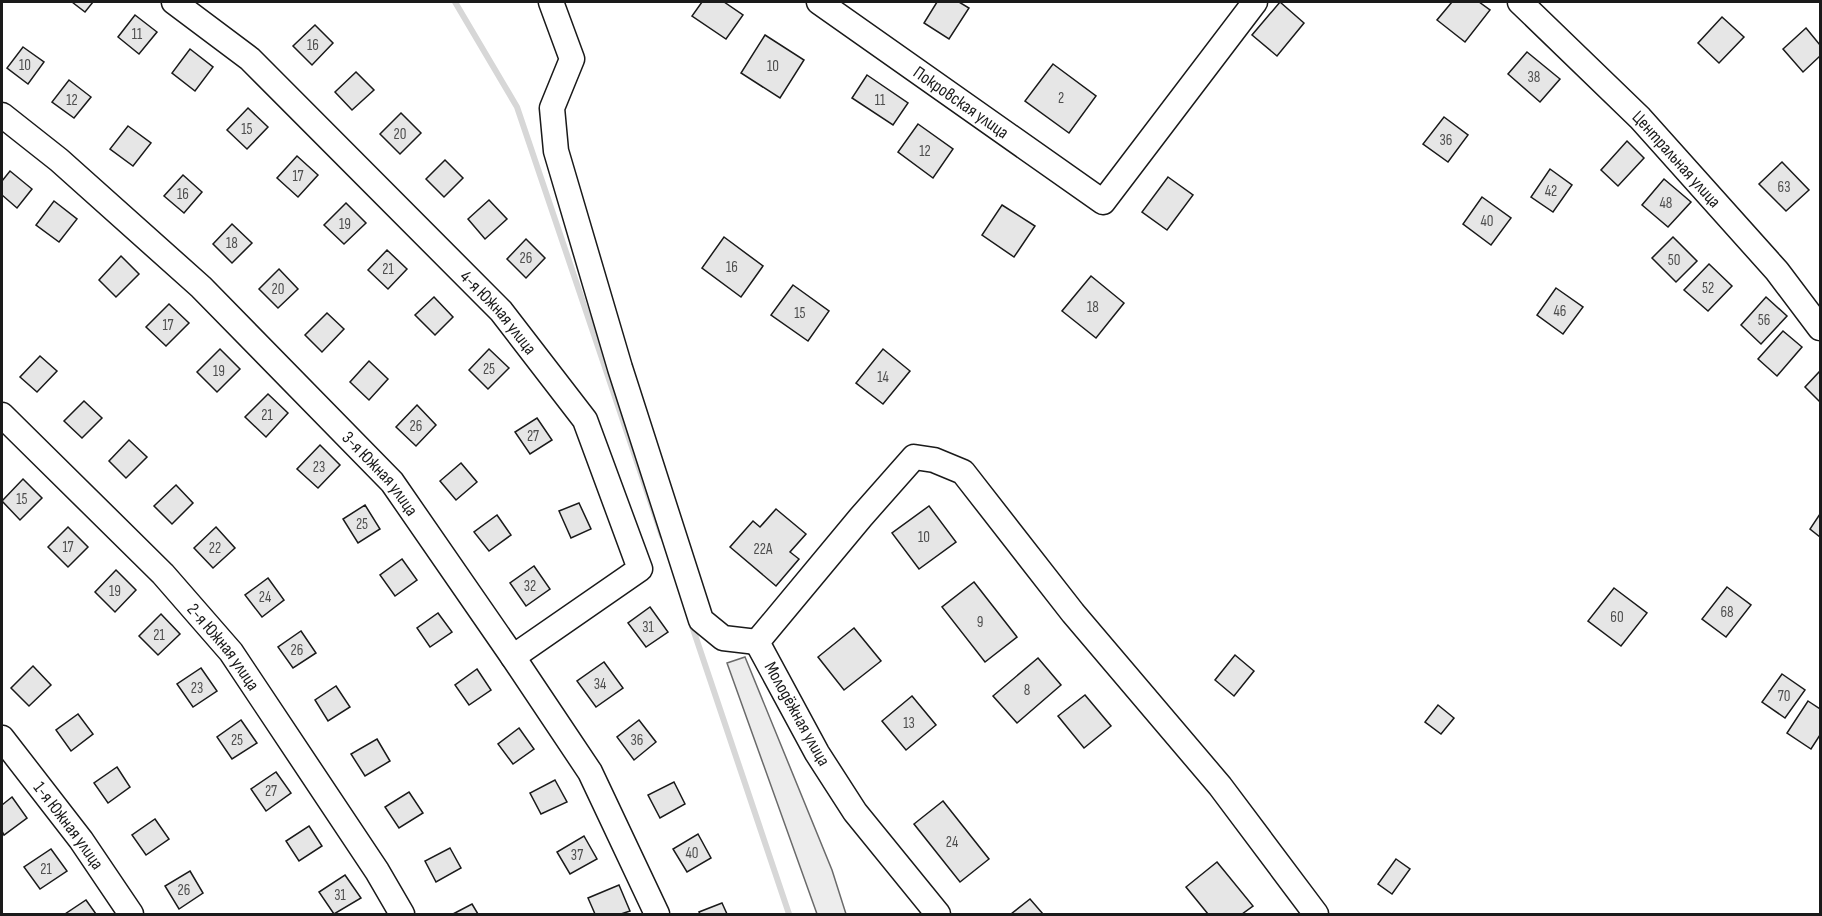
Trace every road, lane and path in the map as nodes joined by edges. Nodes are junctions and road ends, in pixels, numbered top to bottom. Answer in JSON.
{"nodes":[{"id":1,"x":174,"y":2,"type":"edge"},
{"id":2,"x":552,"y":2,"type":"edge"},
{"id":3,"x":819,"y":2,"type":"edge"},
{"id":4,"x":1255,"y":2,"type":"edge"},
{"id":5,"x":1520,"y":2,"type":"edge"},
{"id":6,"x":2,"y":115,"type":"edge"},
{"id":7,"x":1821,"y":328,"type":"edge"},
{"id":8,"x":2,"y":415,"type":"edge"},
{"id":9,"x":757,"y":642,"type":"junction"},
{"id":10,"x":513,"y":657,"type":"junction"},
{"id":11,"x":2,"y":738,"type":"edge"},
{"id":12,"x":131,"y":915,"type":"edge"},
{"id":13,"x":402,"y":915,"type":"edge"},
{"id":14,"x":657,"y":915,"type":"edge"},
{"id":15,"x":938,"y":915,"type":"edge"},
{"id":16,"x":1316,"y":915,"type":"edge"}],
"edges":[{"from":1,"to":10,"type":"street","name":"4-я Южная улица"},
{"from":2,"to":9,"type":"street"},
{"from":3,"to":4,"type":"street","name":"Покровская улица"},
{"from":5,"to":7,"type":"street","name":"Центральная улица"},
{"from":6,"to":10,"type":"street","name":"3-я Южная улица"},
{"from":8,"to":13,"type":"street","name":"2-я Южная улица"},
{"from":9,"to":15,"type":"street","name":"Молодёжная улица"},
{"from":9,"to":16,"type":"street","name":"Молодёжная улица"},
{"from":10,"to":14,"type":"street","name":"3-я Южная улица"},
{"from":11,"to":12,"type":"street","name":"1-я Южная улица"}]}
